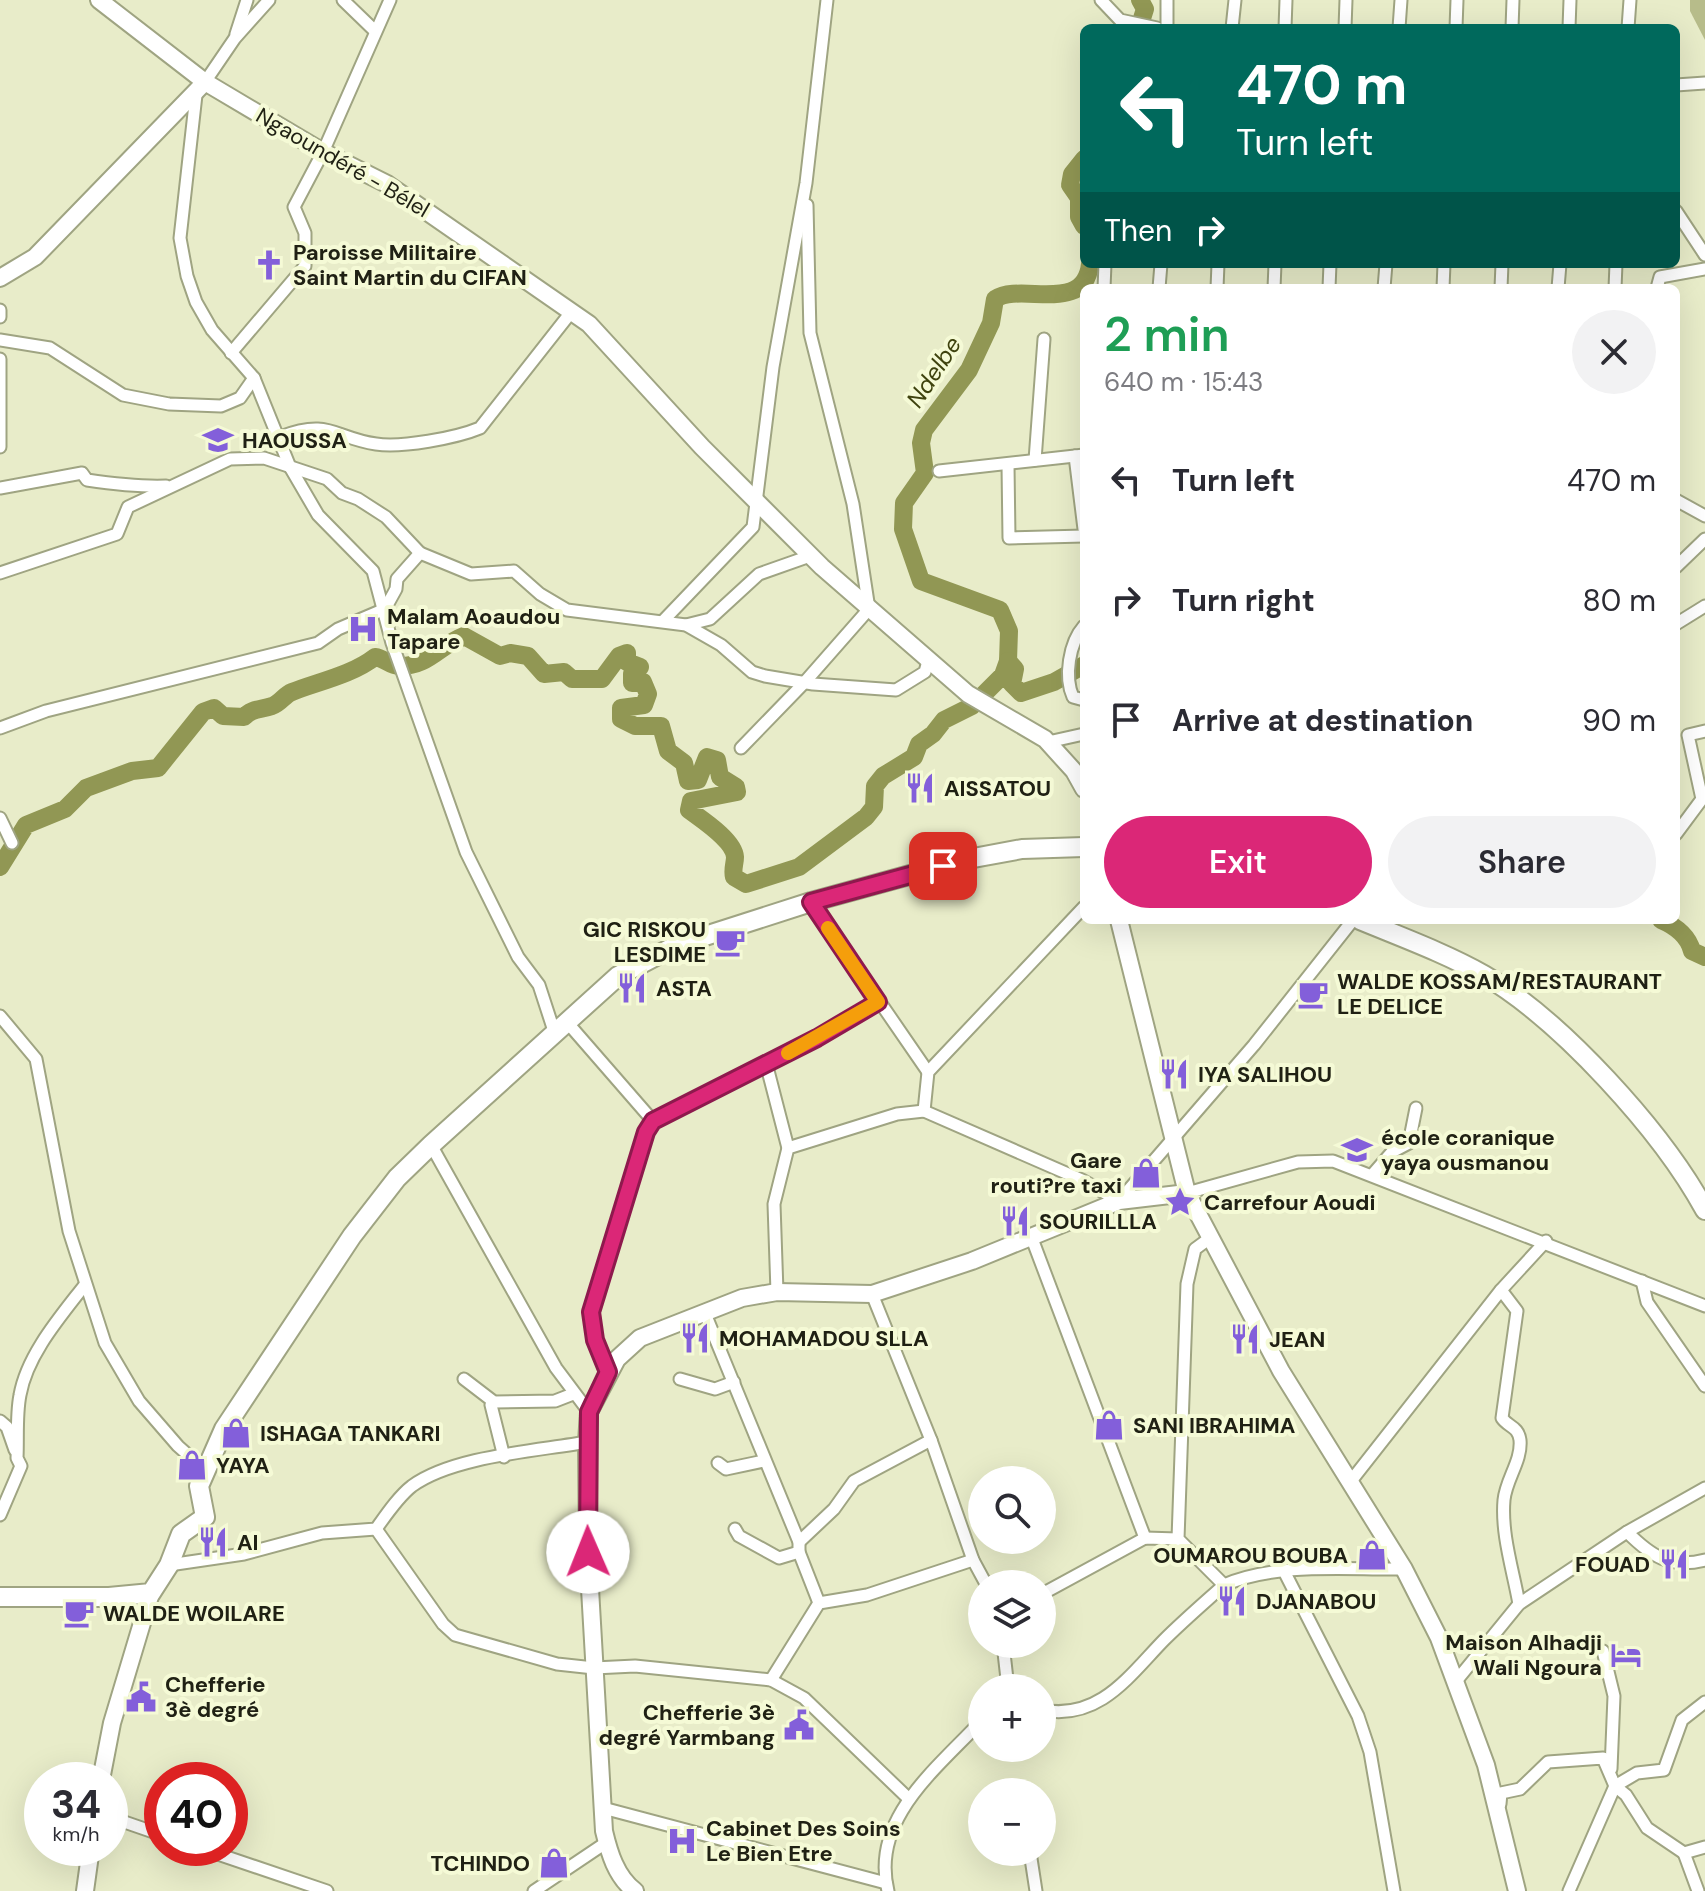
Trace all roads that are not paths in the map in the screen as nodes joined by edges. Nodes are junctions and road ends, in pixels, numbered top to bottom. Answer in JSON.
{"nodes":[{"id":1,"x":99,"y":0,"type":"edge"},
{"id":2,"x":247,"y":0,"type":"edge"},
{"id":3,"x":269,"y":0,"type":"edge"},
{"id":4,"x":343,"y":0,"type":"edge"},
{"id":5,"x":390,"y":0,"type":"edge"},
{"id":6,"x":827,"y":0,"type":"edge"},
{"id":7,"x":1101,"y":0,"type":"edge"},
{"id":8,"x":1167,"y":0,"type":"edge"},
{"id":9,"x":1235,"y":0,"type":"edge"},
{"id":10,"x":1286,"y":0,"type":"edge"},
{"id":11,"x":1346,"y":0,"type":"edge"},
{"id":12,"x":1401,"y":0,"type":"edge"},
{"id":13,"x":1457,"y":0,"type":"edge"},
{"id":14,"x":1513,"y":0,"type":"edge"},
{"id":15,"x":1570,"y":0,"type":"edge"},
{"id":16,"x":1630,"y":0,"type":"edge"},
{"id":17,"x":1135,"y":24,"type":"edge"},
{"id":18,"x":1167,"y":24,"type":"edge"},
{"id":19,"x":1232,"y":24,"type":"edge"},
{"id":20,"x":1285,"y":24,"type":"edge"},
{"id":21,"x":1345,"y":24,"type":"edge"},
{"id":22,"x":1399,"y":24,"type":"edge"},
{"id":23,"x":1456,"y":24,"type":"edge"},
{"id":24,"x":1512,"y":24,"type":"edge"},
{"id":25,"x":1569,"y":24,"type":"edge"},
{"id":26,"x":1628,"y":24,"type":"edge"},
{"id":27,"x":375,"y":31,"type":"junction"},
{"id":28,"x":235,"y":38,"type":"junction"},
{"id":29,"x":1705,"y":83,"type":"edge"},
{"id":30,"x":1680,"y":85,"type":"edge"},
{"id":31,"x":200,"y":88,"type":"junction"},
{"id":32,"x":323,"y":152,"type":"junction"},
{"id":33,"x":806,"y":183,"type":"junction"},
{"id":34,"x":1680,"y":217,"type":"edge"},
{"id":35,"x":1705,"y":255,"type":"edge"},
{"id":36,"x":1705,"y":269,"type":"edge"},
{"id":37,"x":1,"y":276,"type":"edge"},
{"id":38,"x":1658,"y":284,"type":"edge"},
{"id":39,"x":0,"y":310,"type":"edge"},
{"id":40,"x":572,"y":311,"type":"junction"},
{"id":41,"x":0,"y":317,"type":"edge"},
{"id":42,"x":1044,"y":339,"type":"dead end"},
{"id":43,"x":0,"y":340,"type":"edge"},
{"id":44,"x":231,"y":353,"type":"junction"},
{"id":45,"x":0,"y":359,"type":"edge"},
{"id":46,"x":254,"y":378,"type":"junction"},
{"id":47,"x":280,"y":437,"type":"junction"},
{"id":48,"x":0,"y":447,"type":"edge"},
{"id":49,"x":1080,"y":455,"type":"edge"},
{"id":50,"x":1035,"y":460,"type":"junction"},
{"id":51,"x":1008,"y":465,"type":"junction"},
{"id":52,"x":290,"y":467,"type":"junction"},
{"id":53,"x":939,"y":471,"type":"dead end"},
{"id":54,"x":175,"y":485,"type":"junction"},
{"id":55,"x":0,"y":488,"type":"edge"},
{"id":56,"x":1680,"y":502,"type":"edge"},
{"id":57,"x":757,"y":504,"type":"junction"},
{"id":58,"x":1705,"y":516,"type":"edge"},
{"id":59,"x":1080,"y":536,"type":"edge"},
{"id":60,"x":1705,"y":539,"type":"edge"},
{"id":61,"x":420,"y":553,"type":"junction"},
{"id":62,"x":810,"y":556,"type":"junction"},
{"id":63,"x":1680,"y":563,"type":"edge"},
{"id":64,"x":0,"y":573,"type":"edge"},
{"id":65,"x":1705,"y":606,"type":"edge"},
{"id":66,"x":385,"y":609,"type":"junction"},
{"id":67,"x":869,"y":609,"type":"junction"},
{"id":68,"x":663,"y":621,"type":"junction"},
{"id":69,"x":1680,"y":622,"type":"edge"},
{"id":70,"x":686,"y":625,"type":"junction"},
{"id":71,"x":1080,"y":632,"type":"edge"},
{"id":72,"x":928,"y":661,"type":"junction"},
{"id":73,"x":804,"y":683,"type":"junction"},
{"id":74,"x":1080,"y":699,"type":"edge"},
{"id":75,"x":0,"y":728,"type":"edge"},
{"id":76,"x":1705,"y":731,"type":"edge"},
{"id":77,"x":1080,"y":735,"type":"edge"},
{"id":78,"x":1048,"y":742,"type":"junction"},
{"id":79,"x":741,"y":748,"type":"dead end"},
{"id":80,"x":1700,"y":762,"type":"edge"},
{"id":81,"x":1080,"y":782,"type":"edge"},
{"id":82,"x":1704,"y":799,"type":"edge"},
{"id":83,"x":0,"y":818,"type":"edge"},
{"id":84,"x":1680,"y":829,"type":"edge"},
{"id":85,"x":12,"y":843,"type":"dead end"},
{"id":86,"x":1080,"y":847,"type":"edge"},
{"id":87,"x":811,"y":902,"type":"junction"},
{"id":88,"x":1080,"y":911,"type":"edge"},
{"id":89,"x":1120,"y":924,"type":"edge"},
{"id":90,"x":1350,"y":924,"type":"edge"},
{"id":91,"x":1369,"y":924,"type":"edge"},
{"id":92,"x":878,"y":1002,"type":"junction"},
{"id":93,"x":0,"y":1016,"type":"edge"},
{"id":94,"x":560,"y":1026,"type":"junction"},
{"id":95,"x":766,"y":1063,"type":"junction"},
{"id":96,"x":928,"y":1072,"type":"junction"},
{"id":97,"x":1416,"y":1108,"type":"dead end"},
{"id":98,"x":924,"y":1111,"type":"junction"},
{"id":99,"x":653,"y":1121,"type":"junction"},
{"id":100,"x":1171,"y":1138,"type":"junction"},
{"id":101,"x":431,"y":1145,"type":"junction"},
{"id":102,"x":788,"y":1148,"type":"junction"},
{"id":103,"x":1372,"y":1175,"type":"junction"},
{"id":104,"x":1187,"y":1193,"type":"junction"},
{"id":105,"x":1119,"y":1201,"type":"junction"},
{"id":106,"x":1705,"y":1210,"type":"edge"},
{"id":107,"x":1031,"y":1236,"type":"junction"},
{"id":108,"x":1210,"y":1238,"type":"junction"},
{"id":109,"x":1546,"y":1241,"type":"junction"},
{"id":110,"x":1642,"y":1281,"type":"junction"},
{"id":111,"x":84,"y":1286,"type":"junction"},
{"id":112,"x":1501,"y":1290,"type":"junction"},
{"id":113,"x":777,"y":1292,"type":"junction"},
{"id":114,"x":872,"y":1294,"type":"junction"},
{"id":115,"x":1705,"y":1306,"type":"edge"},
{"id":116,"x":704,"y":1311,"type":"junction"},
{"id":117,"x":608,"y":1372,"type":"junction"},
{"id":118,"x":464,"y":1379,"type":"dead end"},
{"id":119,"x":680,"y":1379,"type":"dead end"},
{"id":120,"x":734,"y":1382,"type":"junction"},
{"id":121,"x":1705,"y":1386,"type":"edge"},
{"id":122,"x":573,"y":1394,"type":"junction"},
{"id":123,"x":494,"y":1402,"type":"junction"},
{"id":124,"x":589,"y":1412,"type":"junction"},
{"id":125,"x":0,"y":1421,"type":"edge"},
{"id":126,"x":931,"y":1440,"type":"junction"},
{"id":127,"x":587,"y":1442,"type":"junction"},
{"id":128,"x":504,"y":1457,"type":"junction"},
{"id":129,"x":17,"y":1458,"type":"junction"},
{"id":130,"x":764,"y":1461,"type":"junction"},
{"id":131,"x":718,"y":1463,"type":"dead end"},
{"id":132,"x":205,"y":1470,"type":"junction"},
{"id":133,"x":1351,"y":1481,"type":"junction"},
{"id":134,"x":1705,"y":1488,"type":"edge"},
{"id":135,"x":0,"y":1515,"type":"edge"},
{"id":136,"x":376,"y":1529,"type":"junction"},
{"id":137,"x":735,"y":1529,"type":"dead end"},
{"id":138,"x":1627,"y":1532,"type":"junction"},
{"id":139,"x":1145,"y":1538,"type":"junction"},
{"id":140,"x":1178,"y":1539,"type":"junction"},
{"id":141,"x":799,"y":1547,"type":"junction"},
{"id":142,"x":973,"y":1560,"type":"junction"},
{"id":143,"x":1705,"y":1560,"type":"edge"},
{"id":144,"x":169,"y":1565,"type":"junction"},
{"id":145,"x":1404,"y":1569,"type":"junction"},
{"id":146,"x":978,"y":1570,"type":"edge"},
{"id":147,"x":1284,"y":1571,"type":"junction"},
{"id":148,"x":1224,"y":1585,"type":"junction"},
{"id":149,"x":1056,"y":1586,"type":"edge"},
{"id":150,"x":151,"y":1593,"type":"junction"},
{"id":151,"x":0,"y":1597,"type":"edge"},
{"id":152,"x":819,"y":1603,"type":"junction"},
{"id":153,"x":1519,"y":1604,"type":"junction"},
{"id":154,"x":1603,"y":1651,"type":"dead end"},
{"id":155,"x":594,"y":1668,"type":"junction"},
{"id":156,"x":771,"y":1680,"type":"junction"},
{"id":157,"x":1457,"y":1680,"type":"junction"},
{"id":158,"x":1705,"y":1702,"type":"edge"},
{"id":159,"x":1056,"y":1710,"type":"edge"},
{"id":160,"x":968,"y":1735,"type":"edge"},
{"id":161,"x":104,"y":1762,"type":"edge"},
{"id":162,"x":1613,"y":1781,"type":"junction"},
{"id":163,"x":909,"y":1799,"type":"junction"},
{"id":164,"x":603,"y":1808,"type":"junction"},
{"id":165,"x":1499,"y":1821,"type":"junction"},
{"id":166,"x":607,"y":1842,"type":"junction"},
{"id":167,"x":1705,"y":1847,"type":"edge"},
{"id":168,"x":1684,"y":1853,"type":"junction"},
{"id":169,"x":248,"y":1864,"type":"edge"},
{"id":170,"x":88,"y":1866,"type":"edge"},
{"id":171,"x":1032,"y":1866,"type":"edge"},
{"id":172,"x":887,"y":1887,"type":"edge"},
{"id":173,"x":540,"y":1889,"type":"edge"},
{"id":174,"x":85,"y":1891,"type":"edge"},
{"id":175,"x":327,"y":1891,"type":"edge"},
{"id":176,"x":635,"y":1891,"type":"edge"},
{"id":177,"x":1036,"y":1891,"type":"edge"},
{"id":178,"x":1394,"y":1891,"type":"edge"},
{"id":179,"x":1517,"y":1891,"type":"edge"},
{"id":180,"x":1569,"y":1891,"type":"edge"},
{"id":181,"x":1698,"y":1891,"type":"edge"}],
"edges":[{"from":1,"to":31,"type":"main road","name":"Ngaoundéré - Bélel"},
{"from":2,"to":28,"type":"street"},
{"from":3,"to":28,"type":"street"},
{"from":4,"to":27,"type":"street"},
{"from":5,"to":27,"type":"street"},
{"from":6,"to":33,"type":"street"},
{"from":7,"to":17,"type":"street"},
{"from":8,"to":18,"type":"street"},
{"from":9,"to":19,"type":"street"},
{"from":10,"to":20,"type":"street"},
{"from":11,"to":21,"type":"street"},
{"from":12,"to":22,"type":"street"},
{"from":13,"to":23,"type":"street"},
{"from":14,"to":24,"type":"street"},
{"from":15,"to":25,"type":"street"},
{"from":16,"to":26,"type":"street"},
{"from":27,"to":32,"type":"street"},
{"from":28,"to":31,"type":"street"},
{"from":29,"to":30,"type":"street"},
{"from":31,"to":32,"type":"main road","name":"Ngaoundéré - Bélel"},
{"from":31,"to":37,"type":"main road"},
{"from":31,"to":44,"type":"street"},
{"from":32,"to":40,"type":"main road","name":"Ngaoundéré - Bélel"},
{"from":32,"to":44,"type":"street"},
{"from":33,"to":57,"type":"street"},
{"from":33,"to":67,"type":"street"},
{"from":34,"to":35,"type":"street"},
{"from":36,"to":38,"type":"street"},
{"from":39,"to":41,"type":"street"},
{"from":40,"to":47,"type":"street"},
{"from":40,"to":57,"type":"main road","name":"Ngaoundéré - Bélel"},
{"from":42,"to":50,"type":"street"},
{"from":43,"to":46,"type":"street"},
{"from":44,"to":46,"type":"street"},
{"from":45,"to":48,"type":"street"},
{"from":46,"to":47,"type":"street"},
{"from":47,"to":52,"type":"street"},
{"from":49,"to":50,"type":"street"},
{"from":50,"to":51,"type":"street"},
{"from":51,"to":53,"type":"street"},
{"from":51,"to":59,"type":"street"},
{"from":52,"to":54,"type":"street"},
{"from":52,"to":61,"type":"street"},
{"from":52,"to":66,"type":"street"},
{"from":54,"to":55,"type":"street"},
{"from":54,"to":64,"type":"street"},
{"from":56,"to":58,"type":"street"},
{"from":57,"to":62,"type":"main road","name":"Ngaoundéré - Bélel"},
{"from":57,"to":68,"type":"street"},
{"from":60,"to":63,"type":"street"},
{"from":61,"to":66,"type":"street"},
{"from":61,"to":68,"type":"street"},
{"from":62,"to":67,"type":"main road","name":"Ngaoundéré - Bélel"},
{"from":62,"to":70,"type":"street"},
{"from":65,"to":69,"type":"street"},
{"from":66,"to":75,"type":"street"},
{"from":66,"to":94,"type":"street"},
{"from":67,"to":72,"type":"main road","name":"Ngaoundéré - Bélel"},
{"from":67,"to":73,"type":"street"},
{"from":68,"to":70,"type":"street"},
{"from":70,"to":73,"type":"street"},
{"from":71,"to":74,"type":"street"},
{"from":72,"to":73,"type":"street"},
{"from":72,"to":78,"type":"main road","name":"Ngaoundéré - Bélel"},
{"from":73,"to":79,"type":"street"},
{"from":76,"to":80,"type":"street"},
{"from":77,"to":78,"type":"street"},
{"from":78,"to":81,"type":"main road","name":"Ngaoundéré - Bélel"},
{"from":80,"to":82,"type":"street"},
{"from":82,"to":84,"type":"street"},
{"from":83,"to":85,"type":"street"},
{"from":86,"to":87,"type":"main road"},
{"from":87,"to":92,"type":"street"},
{"from":87,"to":94,"type":"main road"},
{"from":88,"to":96,"type":"street"},
{"from":89,"to":100,"type":"main road"},
{"from":90,"to":100,"type":"street"},
{"from":91,"to":106,"type":"main road"},
{"from":92,"to":95,"type":"street"},
{"from":92,"to":96,"type":"street"},
{"from":93,"to":111,"type":"street"},
{"from":94,"to":99,"type":"street"},
{"from":94,"to":101,"type":"main road"},
{"from":95,"to":99,"type":"street"},
{"from":95,"to":102,"type":"street"},
{"from":96,"to":98,"type":"street"},
{"from":97,"to":103,"type":"street"},
{"from":98,"to":102,"type":"street"},
{"from":98,"to":105,"type":"street"},
{"from":99,"to":117,"type":"street"},
{"from":100,"to":104,"type":"main road"},
{"from":100,"to":105,"type":"street"},
{"from":101,"to":122,"type":"street"},
{"from":101,"to":132,"type":"main road"},
{"from":102,"to":113,"type":"street"},
{"from":103,"to":104,"type":"street"},
{"from":103,"to":109,"type":"street"},
{"from":104,"to":105,"type":"main road"},
{"from":104,"to":108,"type":"main road"},
{"from":105,"to":107,"type":"main road"},
{"from":107,"to":114,"type":"main road"},
{"from":107,"to":139,"type":"street"},
{"from":108,"to":133,"type":"main road"},
{"from":108,"to":140,"type":"street"},
{"from":109,"to":110,"type":"street"},
{"from":109,"to":112,"type":"street"},
{"from":110,"to":115,"type":"street"},
{"from":110,"to":121,"type":"street"},
{"from":111,"to":129,"type":"street"},
{"from":111,"to":132,"type":"street"},
{"from":112,"to":133,"type":"street"},
{"from":112,"to":153,"type":"street"},
{"from":113,"to":114,"type":"main road"},
{"from":113,"to":116,"type":"main road"},
{"from":114,"to":126,"type":"street"},
{"from":116,"to":117,"type":"main road"},
{"from":116,"to":120,"type":"street"},
{"from":117,"to":124,"type":"main road"},
{"from":118,"to":123,"type":"street"},
{"from":119,"to":120,"type":"street"},
{"from":120,"to":130,"type":"street"},
{"from":122,"to":123,"type":"street"},
{"from":122,"to":124,"type":"street"},
{"from":123,"to":128,"type":"street"},
{"from":124,"to":127,"type":"main road"},
{"from":125,"to":129,"type":"street"},
{"from":126,"to":141,"type":"street"},
{"from":126,"to":142,"type":"street"},
{"from":127,"to":128,"type":"street"},
{"from":127,"to":155,"type":"main road"},
{"from":128,"to":136,"type":"street"},
{"from":129,"to":135,"type":"street"},
{"from":130,"to":131,"type":"street"},
{"from":130,"to":141,"type":"street"},
{"from":132,"to":144,"type":"main road"},
{"from":133,"to":145,"type":"main road"},
{"from":134,"to":138,"type":"street"},
{"from":136,"to":144,"type":"street"},
{"from":136,"to":155,"type":"street"},
{"from":137,"to":141,"type":"street"},
{"from":138,"to":143,"type":"street"},
{"from":138,"to":153,"type":"street"},
{"from":139,"to":140,"type":"street"},
{"from":139,"to":149,"type":"street"},
{"from":140,"to":148,"type":"street"},
{"from":141,"to":152,"type":"street"},
{"from":142,"to":146,"type":"street"},
{"from":142,"to":152,"type":"street"},
{"from":144,"to":150,"type":"main road"},
{"from":145,"to":147,"type":"street"},
{"from":145,"to":157,"type":"main road"},
{"from":147,"to":148,"type":"street"},
{"from":147,"to":178,"type":"street"},
{"from":148,"to":159,"type":"street"},
{"from":150,"to":151,"type":"main road"},
{"from":150,"to":161,"type":"main road"},
{"from":152,"to":156,"type":"street"},
{"from":153,"to":157,"type":"street"},
{"from":154,"to":162,"type":"street"},
{"from":155,"to":156,"type":"street"},
{"from":155,"to":164,"type":"main road"},
{"from":156,"to":163,"type":"street"},
{"from":157,"to":165,"type":"main road"},
{"from":158,"to":162,"type":"street"},
{"from":160,"to":163,"type":"street"},
{"from":162,"to":165,"type":"street"},
{"from":162,"to":168,"type":"street"},
{"from":162,"to":180,"type":"street"},
{"from":163,"to":172,"type":"street"},
{"from":164,"to":166,"type":"main road"},
{"from":164,"to":172,"type":"street"},
{"from":165,"to":179,"type":"main road"},
{"from":166,"to":173,"type":"street"},
{"from":166,"to":176,"type":"main road"},
{"from":167,"to":168,"type":"street"},
{"from":168,"to":181,"type":"street"},
{"from":169,"to":175,"type":"street"},
{"from":170,"to":174,"type":"main road"},
{"from":171,"to":177,"type":"street"}]}
